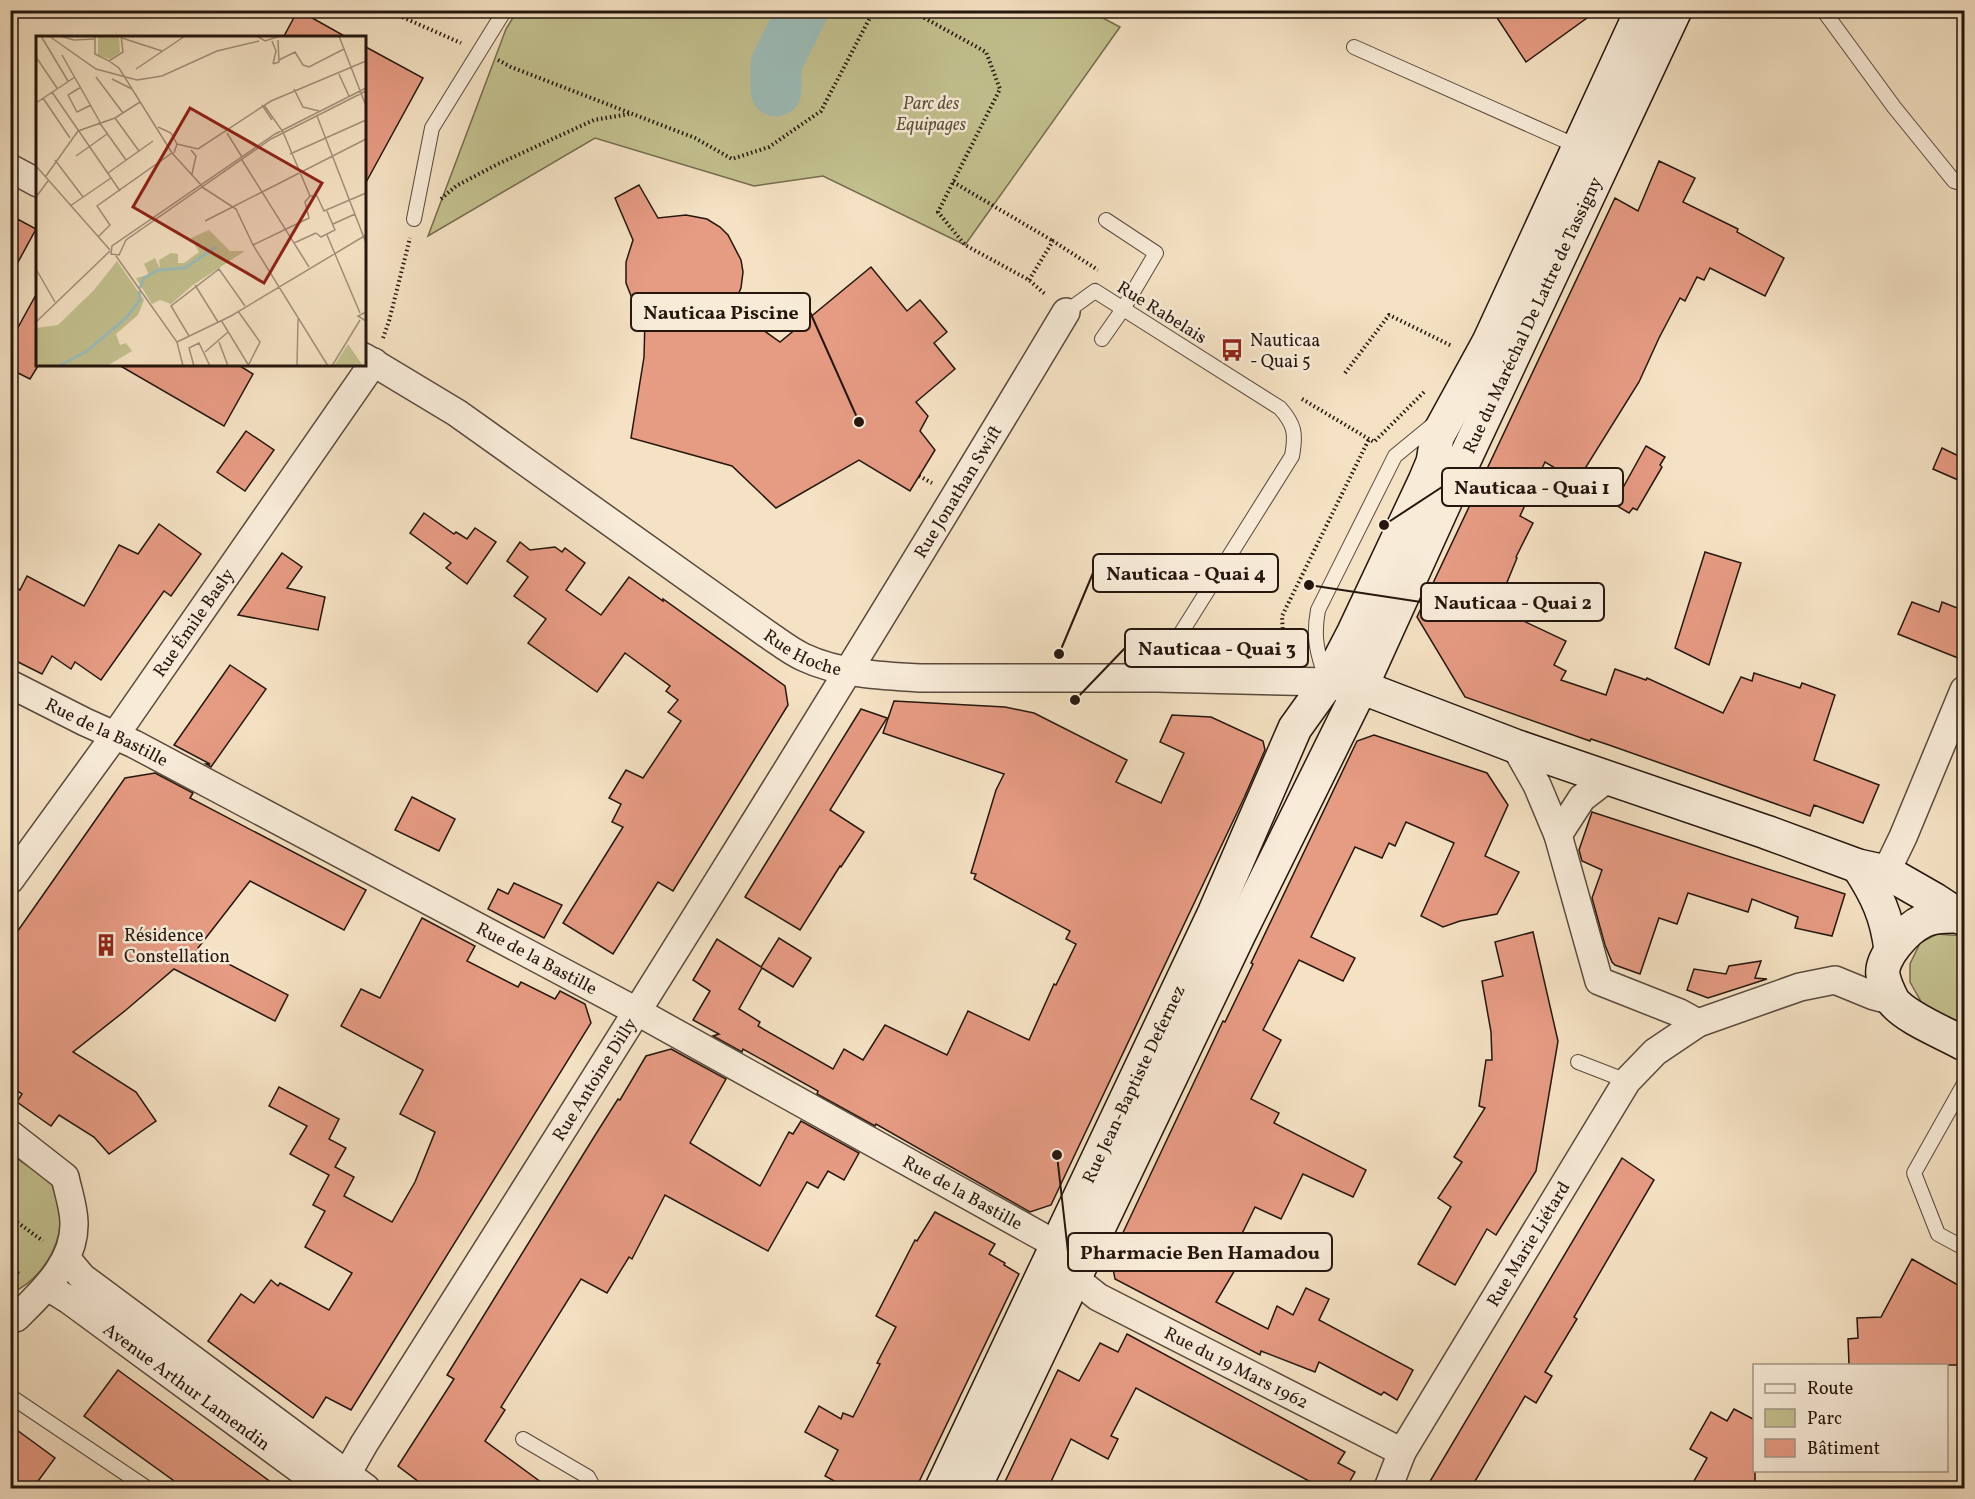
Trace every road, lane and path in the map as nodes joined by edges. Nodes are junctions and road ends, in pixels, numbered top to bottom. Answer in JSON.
{"nodes":[{"id":1,"x":386,"y":10,"type":"edge"},
{"id":2,"x":505,"y":10,"type":"edge"},
{"id":3,"x":874,"y":10,"type":"edge"},
{"id":4,"x":903,"y":10,"type":"edge"},
{"id":5,"x":1642,"y":10,"type":"edge"},
{"id":6,"x":1675,"y":10,"type":"edge"},
{"id":7,"x":1823,"y":10,"type":"edge"},
{"id":8,"x":1354,"y":47,"type":"dead end"},
{"id":9,"x":481,"y":51,"type":"junction"},
{"id":10,"x":630,"y":114,"type":"junction"},
{"id":11,"x":1579,"y":147,"type":"junction"},
{"id":12,"x":10,"y":168,"type":"edge"},
{"id":13,"x":36,"y":182,"type":"edge"},
{"id":14,"x":953,"y":182,"type":"junction"},
{"id":15,"x":1965,"y":184,"type":"edge"},
{"id":16,"x":414,"y":219,"type":"junction"},
{"id":17,"x":1106,"y":220,"type":"dead end"},
{"id":18,"x":1053,"y":242,"type":"junction"},
{"id":19,"x":1029,"y":280,"type":"junction"},
{"id":20,"x":1133,"y":293,"type":"junction"},
{"id":21,"x":1123,"y":309,"type":"junction"},
{"id":22,"x":1066,"y":312,"type":"junction"},
{"id":23,"x":1101,"y":339,"type":"dead end"},
{"id":24,"x":1453,"y":346,"type":"dead end"},
{"id":25,"x":369,"y":360,"type":"edge"},
{"id":26,"x":365,"y":366,"type":"edge"},
{"id":27,"x":1345,"y":373,"type":"dead end"},
{"id":28,"x":1485,"y":379,"type":"dead end"},
{"id":29,"x":1431,"y":386,"type":"dead end"},
{"id":30,"x":1301,"y":398,"type":"dead end"},
{"id":31,"x":1448,"y":414,"type":"junction"},
{"id":32,"x":1370,"y":439,"type":"junction"},
{"id":33,"x":1181,"y":633,"type":"junction"},
{"id":34,"x":849,"y":670,"type":"junction"},
{"id":35,"x":1157,"y":678,"type":"junction"},
{"id":36,"x":1328,"y":682,"type":"junction"},
{"id":37,"x":10,"y":684,"type":"edge"},
{"id":38,"x":1361,"y":687,"type":"junction"},
{"id":39,"x":1965,"y":690,"type":"edge"},
{"id":40,"x":1312,"y":728,"type":"dead end"},
{"id":41,"x":116,"y":734,"type":"junction"},
{"id":42,"x":1515,"y":746,"type":"junction"},
{"id":43,"x":1608,"y":778,"type":"junction"},
{"id":44,"x":1558,"y":836,"type":"junction"},
{"id":45,"x":1872,"y":869,"type":"junction"},
{"id":46,"x":10,"y":880,"type":"edge"},
{"id":47,"x":1962,"y":918,"type":"edge"},
{"id":48,"x":1891,"y":950,"type":"junction"},
{"id":49,"x":1893,"y":1000,"type":"junction"},
{"id":50,"x":638,"y":1012,"type":"junction"},
{"id":51,"x":1698,"y":1023,"type":"junction"},
{"id":52,"x":1965,"y":1044,"type":"edge"},
{"id":53,"x":1578,"y":1062,"type":"dead end"},
{"id":54,"x":1627,"y":1081,"type":"junction"},
{"id":55,"x":1965,"y":1084,"type":"edge"},
{"id":56,"x":10,"y":1134,"type":"edge"},
{"id":57,"x":10,"y":1217,"type":"edge"},
{"id":58,"x":1066,"y":1245,"type":"junction"},
{"id":59,"x":1965,"y":1248,"type":"edge"},
{"id":60,"x":68,"y":1252,"type":"junction"},
{"id":61,"x":1074,"y":1278,"type":"junction"},
{"id":62,"x":48,"y":1287,"type":"junction"},
{"id":63,"x":10,"y":1319,"type":"edge"},
{"id":64,"x":10,"y":1396,"type":"edge"},
{"id":65,"x":523,"y":1439,"type":"dead end"},
{"id":66,"x":1402,"y":1452,"type":"junction"},
{"id":67,"x":344,"y":1485,"type":"edge"},
{"id":68,"x":147,"y":1488,"type":"edge"},
{"id":69,"x":594,"y":1488,"type":"edge"},
{"id":70,"x":942,"y":1488,"type":"edge"},
{"id":71,"x":974,"y":1488,"type":"edge"},
{"id":72,"x":1388,"y":1488,"type":"edge"}],
"edges":[{"from":1,"to":9,"type":"path"},
{"from":2,"to":9,"type":"lane"},
{"from":3,"to":10,"type":"path"},
{"from":4,"to":14,"type":"path"},
{"from":5,"to":11,"type":"main road","name":"Rue du Maréchal De Lattre de Tassigny"},
{"from":6,"to":38,"type":"main road","name":"Rue du Maréchal De Lattre de Tassigny"},
{"from":7,"to":15,"type":"lane"},
{"from":8,"to":11,"type":"lane"},
{"from":9,"to":10,"type":"path"},
{"from":9,"to":16,"type":"lane"},
{"from":10,"to":16,"type":"path"},
{"from":11,"to":31,"type":"main road","name":"Rue du Maréchal De Lattre de Tassigny"},
{"from":12,"to":13,"type":"street"},
{"from":14,"to":18,"type":"path"},
{"from":14,"to":19,"type":"path"},
{"from":16,"to":25,"type":"path"},
{"from":17,"to":20,"type":"lane"},
{"from":18,"to":19,"type":"path"},
{"from":18,"to":20,"type":"path"},
{"from":19,"to":22,"type":"path"},
{"from":20,"to":21,"type":"lane"},
{"from":21,"to":22,"type":"lane","name":"Rue Rabelais"},
{"from":21,"to":23,"type":"lane"},
{"from":21,"to":33,"type":"lane","name":"Rue Rabelais"},
{"from":22,"to":34,"type":"street","name":"Rue Jonathan Swift"},
{"from":24,"to":27,"type":"path"},
{"from":25,"to":34,"type":"street","name":"Rue Hoche"},
{"from":26,"to":41,"type":"street","name":"Rue Émile Basly"},
{"from":28,"to":31,"type":"lane"},
{"from":29,"to":32,"type":"path"},
{"from":30,"to":32,"type":"path"},
{"from":31,"to":36,"type":"main road","name":"Rue du Maréchal De Lattre de Tassigny"},
{"from":32,"to":33,"type":"path"},
{"from":33,"to":35,"type":"lane","name":"Rue Rabelais"},
{"from":34,"to":35,"type":"street","name":"Rue Hoche"},
{"from":34,"to":50,"type":"street","name":"Rue Antoine Dilly"},
{"from":35,"to":36,"type":"street","name":"Rue Hoche"},
{"from":36,"to":38,"type":"main road"},
{"from":36,"to":40,"type":"lane"},
{"from":36,"to":58,"type":"main road","name":"Rue Jean-Baptiste Defernez"},
{"from":37,"to":41,"type":"street","name":"Rue de la Bastille"},
{"from":38,"to":42,"type":"main road"},
{"from":38,"to":61,"type":"main road","name":"Rue Jean-Baptiste Defernez"},
{"from":39,"to":45,"type":"street"},
{"from":41,"to":46,"type":"street","name":"Rue Émile Basly"},
{"from":41,"to":50,"type":"street","name":"Rue de la Bastille"},
{"from":42,"to":43,"type":"main road"},
{"from":42,"to":44,"type":"street"},
{"from":43,"to":44,"type":"street"},
{"from":43,"to":45,"type":"main road"},
{"from":44,"to":51,"type":"street"},
{"from":45,"to":47,"type":"main road"},
{"from":45,"to":48,"type":"main road"},
{"from":47,"to":48,"type":"main road"},
{"from":48,"to":49,"type":"main road"},
{"from":49,"to":51,"type":"street","name":"Rue Marie Liétard"},
{"from":49,"to":52,"type":"main road"},
{"from":50,"to":58,"type":"street","name":"Rue de la Bastille"},
{"from":50,"to":67,"type":"street","name":"Rue Antoine Dilly"},
{"from":51,"to":54,"type":"street","name":"Rue Marie Liétard"},
{"from":53,"to":54,"type":"lane"},
{"from":54,"to":66,"type":"street","name":"Rue Marie Liétard"},
{"from":55,"to":59,"type":"lane"},
{"from":56,"to":60,"type":"street"},
{"from":57,"to":60,"type":"path"},
{"from":58,"to":61,"type":"lane"},
{"from":58,"to":70,"type":"main road","name":"Rue Jean-Baptiste Defernez"},
{"from":60,"to":62,"type":"street"},
{"from":60,"to":67,"type":"street"},
{"from":61,"to":66,"type":"street","name":"Rue du 19 Mars 1962"},
{"from":61,"to":71,"type":"main road","name":"Rue Jean-Baptiste Defernez"},
{"from":62,"to":63,"type":"street"},
{"from":62,"to":67,"type":"street","name":"Avenue Arthur Lamendin"},
{"from":64,"to":68,"type":"lane"},
{"from":65,"to":69,"type":"lane"},
{"from":66,"to":72,"type":"street","name":"Rue Marie Liétard"}]}
